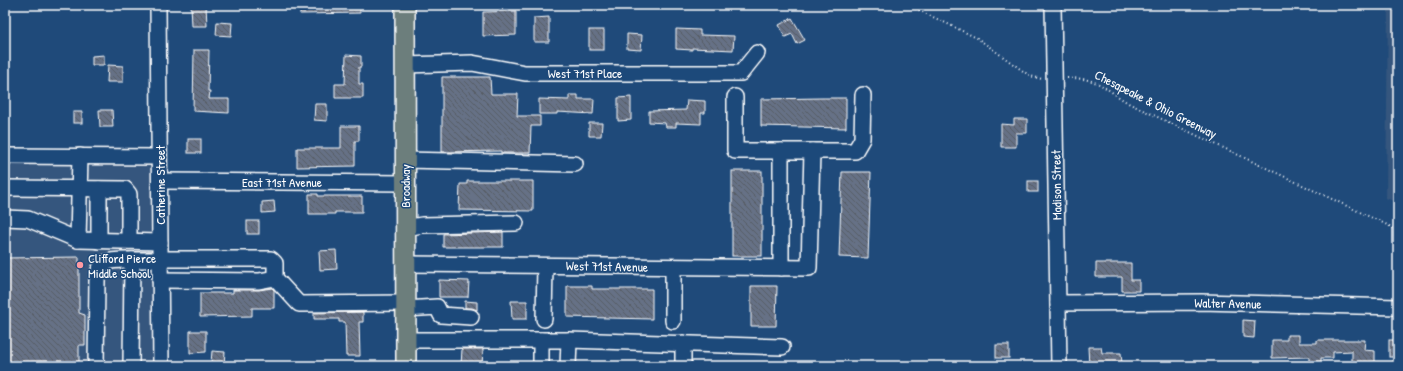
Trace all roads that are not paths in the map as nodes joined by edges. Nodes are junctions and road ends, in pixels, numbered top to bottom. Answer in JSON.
{"nodes":[{"id":1,"x":158,"y":5,"type":"edge"},
{"id":2,"x":405,"y":5,"type":"edge"},
{"id":3,"x":1053,"y":5,"type":"edge"},
{"id":4,"x":757,"y":53,"type":"dead end"},
{"id":5,"x":405,"y":65,"type":"junction"},
{"id":6,"x":863,"y":95,"type":"dead end"},
{"id":7,"x":735,"y":97,"type":"dead end"},
{"id":8,"x":781,"y":151,"type":"junction"},
{"id":9,"x":812,"y":151,"type":"junction"},
{"id":10,"x":5,"y":156,"type":"edge"},
{"id":11,"x":80,"y":156,"type":"junction"},
{"id":12,"x":159,"y":157,"type":"junction"},
{"id":13,"x":405,"y":160,"type":"junction"},
{"id":14,"x":575,"y":164,"type":"dead end"},
{"id":15,"x":160,"y":181,"type":"junction"},
{"id":16,"x":405,"y":183,"type":"junction"},
{"id":17,"x":5,"y":188,"type":"edge"},
{"id":18,"x":79,"y":188,"type":"junction"},
{"id":19,"x":99,"y":189,"type":"junction"},
{"id":20,"x":5,"y":218,"type":"edge"},
{"id":21,"x":516,"y":223,"type":"dead end"},
{"id":22,"x":405,"y":228,"type":"junction"},
{"id":23,"x":78,"y":240,"type":"junction"},
{"id":24,"x":99,"y":240,"type":"junction"},
{"id":25,"x":129,"y":241,"type":"junction"},
{"id":26,"x":160,"y":242,"type":"junction"},
{"id":27,"x":132,"y":260,"type":"junction"},
{"id":28,"x":160,"y":260,"type":"junction"},
{"id":29,"x":405,"y":264,"type":"junction"},
{"id":30,"x":544,"y":266,"type":"junction"},
{"id":31,"x":673,"y":267,"type":"junction"},
{"id":32,"x":781,"y":268,"type":"junction"},
{"id":33,"x":275,"y":278,"type":"junction"},
{"id":34,"x":160,"y":280,"type":"junction"},
{"id":35,"x":1058,"y":303,"type":"junction"},
{"id":36,"x":406,"y":306,"type":"junction"},
{"id":37,"x":1398,"y":307,"type":"edge"},
{"id":38,"x":472,"y":317,"type":"dead end"},
{"id":39,"x":544,"y":319,"type":"dead end"},
{"id":40,"x":673,"y":321,"type":"dead end"},
{"id":41,"x":406,"y":340,"type":"junction"},
{"id":42,"x":541,"y":340,"type":"junction"},
{"id":43,"x":569,"y":340,"type":"junction"},
{"id":44,"x":684,"y":343,"type":"junction"},
{"id":45,"x":782,"y":347,"type":"dead end"},
{"id":46,"x":96,"y":366,"type":"edge"},
{"id":47,"x":132,"y":366,"type":"edge"},
{"id":48,"x":160,"y":366,"type":"edge"},
{"id":49,"x":406,"y":366,"type":"edge"},
{"id":50,"x":541,"y":366,"type":"edge"},
{"id":51,"x":568,"y":366,"type":"edge"},
{"id":52,"x":683,"y":366,"type":"edge"},
{"id":53,"x":1059,"y":366,"type":"edge"}],
"edges":[{"from":1,"to":12,"type":"street","name":"Catherine Street"},
{"from":2,"to":5,"type":"main road","name":"Broadway"},
{"from":3,"to":35,"type":"street","name":"Madison Street"},
{"from":4,"to":5,"type":"street","name":"West 71st Place"},
{"from":5,"to":13,"type":"main road","name":"Broadway"},
{"from":6,"to":9,"type":"street"},
{"from":7,"to":8,"type":"street"},
{"from":8,"to":9,"type":"street"},
{"from":8,"to":32,"type":"street"},
{"from":9,"to":32,"type":"street","name":"West 71st Avenue"},
{"from":10,"to":11,"type":"street"},
{"from":11,"to":12,"type":"street"},
{"from":11,"to":18,"type":"street"},
{"from":12,"to":15,"type":"street","name":"Catherine Street"},
{"from":13,"to":14,"type":"street"},
{"from":13,"to":16,"type":"main road","name":"Broadway"},
{"from":15,"to":16,"type":"street","name":"East 71st Avenue"},
{"from":15,"to":26,"type":"street","name":"Catherine Street"},
{"from":16,"to":22,"type":"main road","name":"Broadway"},
{"from":17,"to":18,"type":"street"},
{"from":18,"to":19,"type":"street"},
{"from":18,"to":23,"type":"street"},
{"from":19,"to":24,"type":"street"},
{"from":19,"to":25,"type":"street"},
{"from":20,"to":23,"type":"street"},
{"from":21,"to":22,"type":"street"},
{"from":22,"to":29,"type":"main road","name":"Broadway"},
{"from":23,"to":24,"type":"street"},
{"from":24,"to":25,"type":"street"},
{"from":25,"to":26,"type":"street"},
{"from":26,"to":28,"type":"street","name":"Catherine Street"},
{"from":27,"to":28,"type":"street"},
{"from":27,"to":46,"type":"street"},
{"from":27,"to":47,"type":"street"},
{"from":28,"to":33,"type":"street"},
{"from":28,"to":34,"type":"street","name":"Catherine Street"},
{"from":29,"to":30,"type":"street","name":"West 71st Avenue"},
{"from":29,"to":36,"type":"main road","name":"Broadway"},
{"from":30,"to":31,"type":"street","name":"West 71st Avenue"},
{"from":30,"to":39,"type":"street"},
{"from":31,"to":32,"type":"street","name":"West 71st Avenue"},
{"from":31,"to":40,"type":"street"},
{"from":33,"to":34,"type":"street"},
{"from":33,"to":36,"type":"street"},
{"from":34,"to":48,"type":"street","name":"Catherine Street"},
{"from":35,"to":37,"type":"street","name":"Walter Avenue"},
{"from":35,"to":53,"type":"street","name":"Madison Street"},
{"from":36,"to":38,"type":"street"},
{"from":36,"to":41,"type":"main road","name":"Broadway"},
{"from":41,"to":42,"type":"street"},
{"from":41,"to":49,"type":"main road","name":"Broadway"},
{"from":42,"to":43,"type":"street"},
{"from":42,"to":50,"type":"street"},
{"from":43,"to":44,"type":"street"},
{"from":43,"to":51,"type":"street"},
{"from":44,"to":45,"type":"street"},
{"from":44,"to":52,"type":"street"}]}
